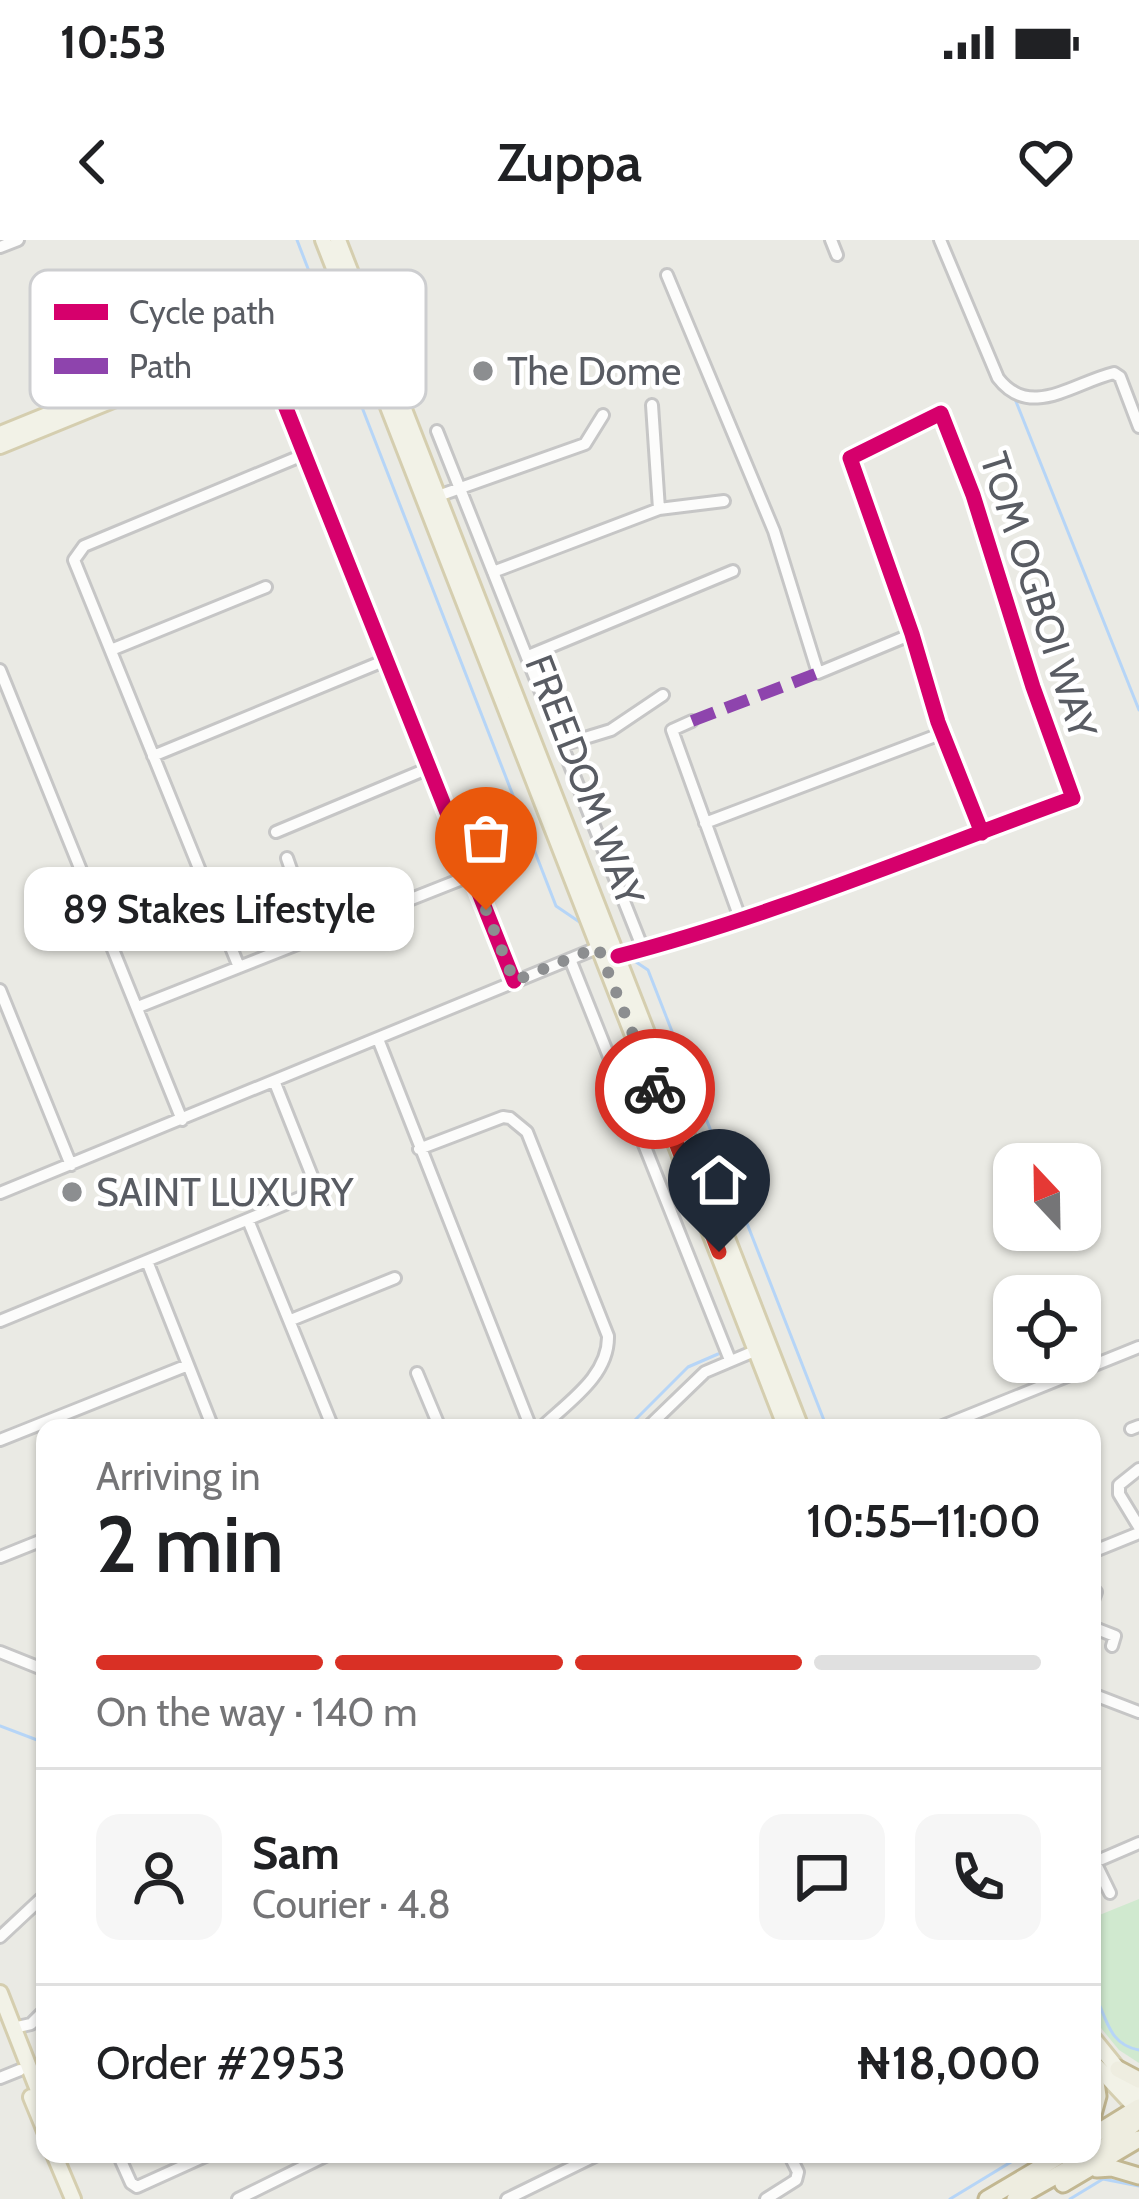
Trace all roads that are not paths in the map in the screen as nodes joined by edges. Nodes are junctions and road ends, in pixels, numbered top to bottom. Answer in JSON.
{"nodes":[{"id":1,"x":18,"y":240,"type":"edge"},
{"id":2,"x":323,"y":240,"type":"edge"},
{"id":3,"x":338,"y":240,"type":"edge"},
{"id":4,"x":831,"y":240,"type":"edge"},
{"id":5,"x":940,"y":240,"type":"edge"},
{"id":6,"x":0,"y":247,"type":"edge"},
{"id":7,"x":837,"y":255,"type":"dead end"},
{"id":8,"x":338,"y":270,"type":"edge"},
{"id":9,"x":345,"y":270,"type":"edge"},
{"id":10,"x":667,"y":275,"type":"dead end"},
{"id":11,"x":652,"y":405,"type":"dead end"},
{"id":12,"x":67,"y":408,"type":"edge"},
{"id":13,"x":88,"y":408,"type":"edge"},
{"id":14,"x":286,"y":408,"type":"edge"},
{"id":15,"x":396,"y":408,"type":"edge"},
{"id":16,"x":400,"y":408,"type":"edge"},
{"id":17,"x":603,"y":416,"type":"dead end"},
{"id":18,"x":1139,"y":428,"type":"edge"},
{"id":19,"x":437,"y":431,"type":"dead end"},
{"id":20,"x":0,"y":434,"type":"edge"},
{"id":21,"x":0,"y":446,"type":"edge"},
{"id":22,"x":304,"y":454,"type":"junction"},
{"id":23,"x":461,"y":487,"type":"junction"},
{"id":24,"x":438,"y":496,"type":"junction"},
{"id":25,"x":724,"y":501,"type":"dead end"},
{"id":26,"x":659,"y":509,"type":"junction"},
{"id":27,"x":493,"y":572,"type":"junction"},
{"id":28,"x":733,"y":572,"type":"dead end"},
{"id":29,"x":266,"y":587,"type":"dead end"},
{"id":30,"x":912,"y":634,"type":"junction"},
{"id":31,"x":111,"y":650,"type":"junction"},
{"id":32,"x":527,"y":656,"type":"junction"},
{"id":33,"x":386,"y":660,"type":"junction"},
{"id":34,"x":0,"y":670,"type":"edge"},
{"id":35,"x":663,"y":695,"type":"dead end"},
{"id":36,"x":692,"y":721,"type":"dead end"},
{"id":37,"x":943,"y":734,"type":"junction"},
{"id":38,"x":562,"y":745,"type":"junction"},
{"id":39,"x":154,"y":756,"type":"junction"},
{"id":40,"x":429,"y":768,"type":"junction"},
{"id":41,"x":705,"y":823,"type":"junction"},
{"id":42,"x":276,"y":832,"type":"dead end"},
{"id":43,"x":982,"y":833,"type":"junction"},
{"id":44,"x":287,"y":858,"type":"dead end"},
{"id":45,"x":472,"y":875,"type":"junction"},
{"id":46,"x":740,"y":919,"type":"junction"},
{"id":47,"x":315,"y":938,"type":"junction"},
{"id":48,"x":610,"y":949,"type":"junction"},
{"id":49,"x":643,"y":950,"type":"junction"},
{"id":50,"x":570,"y":959,"type":"junction"},
{"id":51,"x":239,"y":967,"type":"junction"},
{"id":52,"x":514,"y":981,"type":"junction"},
{"id":53,"x":0,"y":990,"type":"edge"},
{"id":54,"x":137,"y":1007,"type":"junction"},
{"id":55,"x":378,"y":1040,"type":"junction"},
{"id":56,"x":275,"y":1083,"type":"junction"},
{"id":57,"x":182,"y":1120,"type":"junction"},
{"id":58,"x":419,"y":1149,"type":"junction"},
{"id":59,"x":71,"y":1165,"type":"junction"},
{"id":60,"x":0,"y":1193,"type":"edge"},
{"id":61,"x":248,"y":1220,"type":"junction"},
{"id":62,"x":147,"y":1261,"type":"junction"},
{"id":63,"x":395,"y":1278,"type":"dead end"},
{"id":64,"x":291,"y":1320,"type":"junction"},
{"id":65,"x":0,"y":1321,"type":"edge"},
{"id":66,"x":1139,"y":1347,"type":"edge"},
{"id":67,"x":757,"y":1349,"type":"junction"},
{"id":68,"x":730,"y":1360,"type":"junction"},
{"id":69,"x":188,"y":1365,"type":"junction"},
{"id":70,"x":418,"y":1373,"type":"dead end"},
{"id":71,"x":53,"y":1419,"type":"edge"},
{"id":72,"x":209,"y":1419,"type":"edge"},
{"id":73,"x":330,"y":1419,"type":"edge"},
{"id":74,"x":436,"y":1419,"type":"edge"},
{"id":75,"x":527,"y":1419,"type":"edge"},
{"id":76,"x":551,"y":1419,"type":"edge"},
{"id":77,"x":656,"y":1419,"type":"edge"},
{"id":78,"x":791,"y":1419,"type":"edge"},
{"id":79,"x":791,"y":1419,"type":"edge"},
{"id":80,"x":960,"y":1419,"type":"edge"},
{"id":81,"x":36,"y":1426,"type":"edge"},
{"id":82,"x":0,"y":1440,"type":"edge"},
{"id":83,"x":1139,"y":1469,"type":"edge"},
{"id":84,"x":1139,"y":1530,"type":"edge"},
{"id":85,"x":36,"y":1543,"type":"edge"},
{"id":86,"x":1101,"y":1548,"type":"edge"},
{"id":87,"x":0,"y":1557,"type":"edge"},
{"id":88,"x":1101,"y":1631,"type":"edge"},
{"id":89,"x":1112,"y":1646,"type":"dead end"},
{"id":90,"x":0,"y":1652,"type":"edge"},
{"id":91,"x":36,"y":1666,"type":"edge"},
{"id":92,"x":1101,"y":1697,"type":"edge"},
{"id":93,"x":1139,"y":1712,"type":"edge"},
{"id":94,"x":1139,"y":1843,"type":"edge"},
{"id":95,"x":1101,"y":1857,"type":"edge"},
{"id":96,"x":1101,"y":1874,"type":"edge"},
{"id":97,"x":1110,"y":1893,"type":"dead end"},
{"id":98,"x":36,"y":1903,"type":"edge"},
{"id":99,"x":0,"y":1937,"type":"edge"},
{"id":100,"x":0,"y":1993,"type":"edge"},
{"id":101,"x":36,"y":2019,"type":"edge"},
{"id":102,"x":7,"y":2024,"type":"edge"},
{"id":103,"x":1101,"y":2048,"type":"edge"},
{"id":104,"x":1118,"y":2069,"type":"junction"},
{"id":105,"x":20,"y":2070,"type":"junction"},
{"id":106,"x":1101,"y":2073,"type":"edge"},
{"id":107,"x":0,"y":2078,"type":"edge"},
{"id":108,"x":1139,"y":2080,"type":"edge"},
{"id":109,"x":36,"y":2088,"type":"edge"},
{"id":110,"x":36,"y":2109,"type":"edge"},
{"id":111,"x":1112,"y":2123,"type":"junction"},
{"id":112,"x":1138,"y":2124,"type":"edge"},
{"id":113,"x":1101,"y":2130,"type":"edge"},
{"id":114,"x":1101,"y":2147,"type":"edge"},
{"id":115,"x":1101,"y":2158,"type":"edge"},
{"id":116,"x":62,"y":2163,"type":"edge"},
{"id":117,"x":122,"y":2163,"type":"edge"},
{"id":118,"x":189,"y":2163,"type":"edge"},
{"id":119,"x":311,"y":2163,"type":"edge"},
{"id":120,"x":581,"y":2163,"type":"edge"},
{"id":121,"x":794,"y":2163,"type":"edge"},
{"id":122,"x":1042,"y":2163,"type":"edge"},
{"id":123,"x":1074,"y":2163,"type":"edge"},
{"id":124,"x":1096,"y":2163,"type":"edge"},
{"id":125,"x":1088,"y":2170,"type":"junction"},
{"id":126,"x":1139,"y":2176,"type":"edge"},
{"id":127,"x":76,"y":2199,"type":"edge"},
{"id":128,"x":238,"y":2199,"type":"edge"},
{"id":129,"x":508,"y":2199,"type":"edge"},
{"id":130,"x":766,"y":2199,"type":"edge"},
{"id":131,"x":987,"y":2199,"type":"edge"},
{"id":132,"x":1015,"y":2199,"type":"edge"},
{"id":133,"x":1034,"y":2199,"type":"edge"}],
"edges":[{"from":1,"to":6,"type":"street"},
{"from":2,"to":8,"type":"main road","name":"FREEDOM WAY"},
{"from":3,"to":9,"type":"main road","name":"FREEDOM WAY"},
{"from":4,"to":7,"type":"street"},
{"from":5,"to":18,"type":"street"},
{"from":10,"to":30,"type":"street"},
{"from":11,"to":26,"type":"street"},
{"from":12,"to":20,"type":"main road"},
{"from":13,"to":21,"type":"main road"},
{"from":14,"to":22,"type":"street"},
{"from":15,"to":48,"type":"main road","name":"FREEDOM WAY"},
{"from":16,"to":24,"type":"main road","name":"FREEDOM WAY"},
{"from":17,"to":23,"type":"street"},
{"from":19,"to":23,"type":"street"},
{"from":22,"to":31,"type":"street"},
{"from":22,"to":33,"type":"street"},
{"from":23,"to":24,"type":"street"},
{"from":23,"to":27,"type":"street"},
{"from":24,"to":48,"type":"main road","name":"FREEDOM WAY"},
{"from":25,"to":26,"type":"street"},
{"from":26,"to":27,"type":"street"},
{"from":27,"to":32,"type":"street"},
{"from":28,"to":32,"type":"street"},
{"from":29,"to":31,"type":"street"},
{"from":30,"to":37,"type":"street"},
{"from":30,"to":43,"type":"street","name":"TOM OGBOI WAY"},
{"from":31,"to":39,"type":"street"},
{"from":32,"to":38,"type":"street"},
{"from":33,"to":39,"type":"street"},
{"from":33,"to":40,"type":"street"},
{"from":34,"to":54,"type":"street"},
{"from":35,"to":38,"type":"street"},
{"from":36,"to":41,"type":"street"},
{"from":37,"to":41,"type":"street"},
{"from":37,"to":43,"type":"street"},
{"from":38,"to":49,"type":"street"},
{"from":39,"to":51,"type":"street"},
{"from":40,"to":42,"type":"street"},
{"from":40,"to":45,"type":"street"},
{"from":41,"to":46,"type":"street"},
{"from":43,"to":46,"type":"street"},
{"from":44,"to":47,"type":"street"},
{"from":45,"to":47,"type":"street"},
{"from":45,"to":52,"type":"street"},
{"from":46,"to":49,"type":"street"},
{"from":47,"to":51,"type":"street"},
{"from":48,"to":49,"type":"street"},
{"from":48,"to":50,"type":"street"},
{"from":48,"to":67,"type":"main road","name":"FREEDOM WAY"},
{"from":48,"to":78,"type":"main road","name":"FREEDOM WAY"},
{"from":50,"to":52,"type":"street"},
{"from":50,"to":68,"type":"street"},
{"from":51,"to":54,"type":"street"},
{"from":52,"to":55,"type":"street"},
{"from":53,"to":59,"type":"street"},
{"from":54,"to":57,"type":"street"},
{"from":55,"to":56,"type":"street"},
{"from":55,"to":58,"type":"street"},
{"from":56,"to":57,"type":"street"},
{"from":56,"to":61,"type":"street"},
{"from":57,"to":59,"type":"street"},
{"from":58,"to":75,"type":"street"},
{"from":58,"to":76,"type":"street"},
{"from":59,"to":60,"type":"street"},
{"from":61,"to":62,"type":"street"},
{"from":61,"to":64,"type":"street"},
{"from":62,"to":65,"type":"street"},
{"from":62,"to":69,"type":"street"},
{"from":63,"to":64,"type":"street"},
{"from":64,"to":73,"type":"street"},
{"from":66,"to":80,"type":"street"},
{"from":67,"to":68,"type":"street"},
{"from":67,"to":79,"type":"main road","name":"FREEDOM WAY"},
{"from":68,"to":77,"type":"street"},
{"from":69,"to":71,"type":"street"},
{"from":69,"to":72,"type":"street"},
{"from":70,"to":74,"type":"street"},
{"from":81,"to":82,"type":"street"},
{"from":83,"to":84,"type":"street"},
{"from":84,"to":86,"type":"street"},
{"from":85,"to":87,"type":"street"},
{"from":88,"to":89,"type":"street"},
{"from":90,"to":91,"type":"street"},
{"from":92,"to":93,"type":"street"},
{"from":94,"to":95,"type":"street"},
{"from":96,"to":97,"type":"street"},
{"from":98,"to":99,"type":"street"},
{"from":100,"to":102,"type":"main road"},
{"from":101,"to":102,"type":"street"},
{"from":102,"to":105,"type":"main road"},
{"from":102,"to":109,"type":"main road"},
{"from":103,"to":104,"type":"main road"},
{"from":104,"to":108,"type":"highway"},
{"from":104,"to":112,"type":"main road"},
{"from":105,"to":107,"type":"street"},
{"from":105,"to":110,"type":"main road"},
{"from":106,"to":112,"type":"main road"},
{"from":111,"to":112,"type":"highway"},
{"from":111,"to":112,"type":"highway"},
{"from":111,"to":113,"type":"highway"},
{"from":112,"to":114,"type":"highway"},
{"from":112,"to":115,"type":"highway"},
{"from":116,"to":127,"type":"main road"},
{"from":117,"to":118,"type":"street"},
{"from":119,"to":128,"type":"street"},
{"from":120,"to":129,"type":"street"},
{"from":121,"to":130,"type":"street"},
{"from":122,"to":131,"type":"highway"},
{"from":123,"to":132,"type":"highway"},
{"from":124,"to":125,"type":"highway"},
{"from":125,"to":126,"type":"highway"},
{"from":125,"to":133,"type":"highway"}]}
